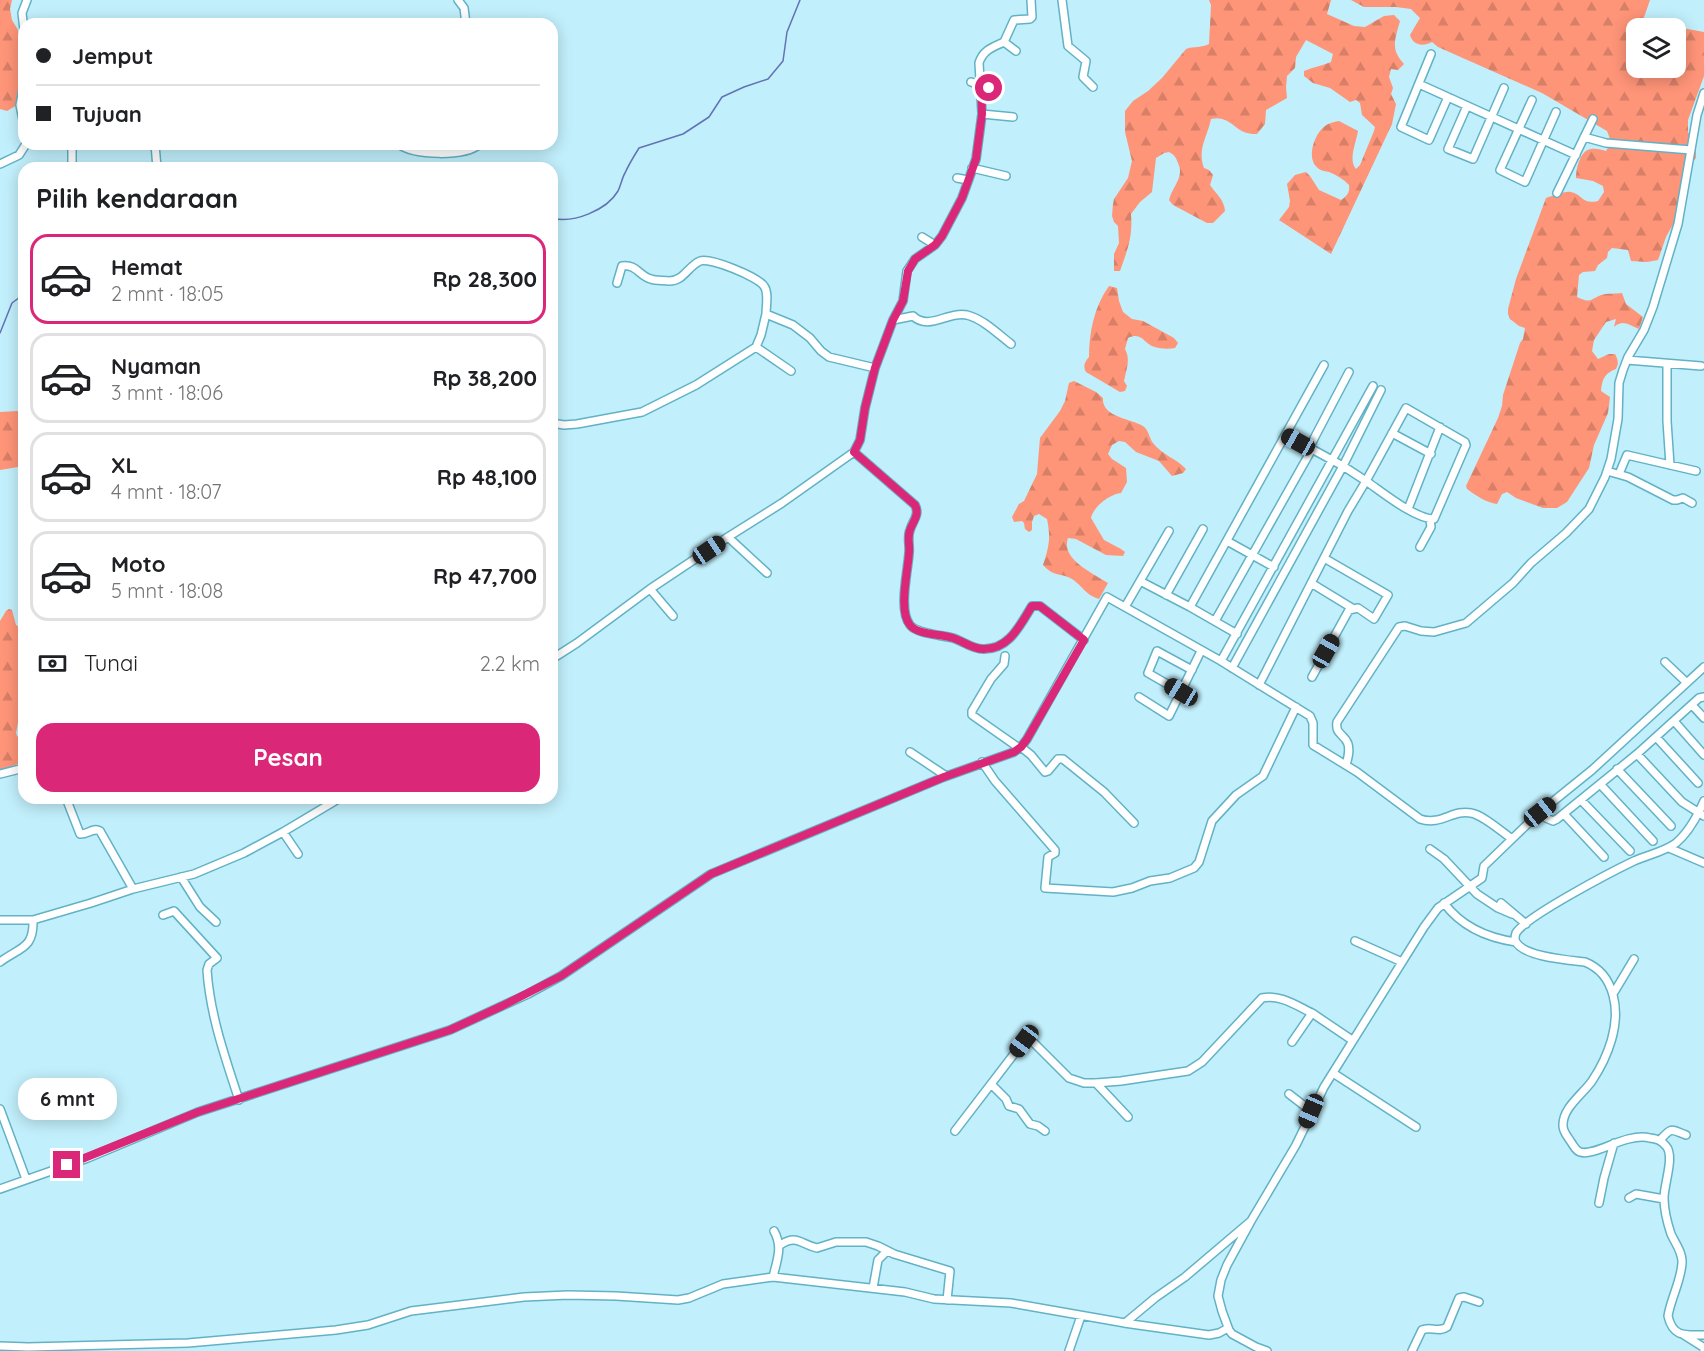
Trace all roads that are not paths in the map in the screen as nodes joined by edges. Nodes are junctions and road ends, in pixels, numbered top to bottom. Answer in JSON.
{"nodes":[{"id":1,"x":27,"y":0,"type":"edge"},
{"id":2,"x":458,"y":0,"type":"edge"},
{"id":3,"x":1031,"y":0,"type":"edge"},
{"id":4,"x":1062,"y":0,"type":"edge"},
{"id":5,"x":23,"y":18,"type":"edge"},
{"id":6,"x":465,"y":18,"type":"edge"},
{"id":7,"x":1004,"y":42,"type":"junction"},
{"id":8,"x":1016,"y":51,"type":"dead end"},
{"id":9,"x":1431,"y":54,"type":"dead end"},
{"id":10,"x":971,"y":81,"type":"dead end"},
{"id":11,"x":1419,"y":84,"type":"junction"},
{"id":12,"x":981,"y":85,"type":"junction"},
{"id":13,"x":1093,"y":87,"type":"dead end"},
{"id":14,"x":989,"y":88,"type":"dead end"},
{"id":15,"x":1504,"y":88,"type":"dead end"},
{"id":16,"x":1704,"y":93,"type":"edge"},
{"id":17,"x":1448,"y":97,"type":"junction"},
{"id":18,"x":1532,"y":100,"type":"dead end"},
{"id":19,"x":1467,"y":106,"type":"junction"},
{"id":20,"x":1556,"y":112,"type":"dead end"},
{"id":21,"x":982,"y":114,"type":"junction"},
{"id":22,"x":1012,"y":117,"type":"dead end"},
{"id":23,"x":1491,"y":117,"type":"junction"},
{"id":24,"x":1593,"y":119,"type":"dead end"},
{"id":25,"x":1519,"y":129,"type":"junction"},
{"id":26,"x":1584,"y":137,"type":"junction"},
{"id":27,"x":1544,"y":141,"type":"junction"},
{"id":28,"x":22,"y":150,"type":"edge"},
{"id":29,"x":414,"y":150,"type":"edge"},
{"id":30,"x":472,"y":150,"type":"edge"},
{"id":31,"x":1691,"y":150,"type":"junction"},
{"id":32,"x":1576,"y":155,"type":"junction"},
{"id":33,"x":0,"y":164,"type":"edge"},
{"id":34,"x":972,"y":168,"type":"junction"},
{"id":35,"x":1006,"y":176,"type":"dead end"},
{"id":36,"x":957,"y":178,"type":"dead end"},
{"id":37,"x":968,"y":180,"type":"junction"},
{"id":38,"x":1557,"y":194,"type":"dead end"},
{"id":39,"x":922,"y":237,"type":"dead end"},
{"id":40,"x":935,"y":245,"type":"junction"},
{"id":41,"x":617,"y":283,"type":"dead end"},
{"id":42,"x":766,"y":314,"type":"junction"},
{"id":43,"x":893,"y":320,"type":"junction"},
{"id":44,"x":1011,"y":344,"type":"dead end"},
{"id":45,"x":756,"y":347,"type":"junction"},
{"id":46,"x":1627,"y":360,"type":"junction"},
{"id":47,"x":1667,"y":364,"type":"junction"},
{"id":48,"x":1324,"y":365,"type":"dead end"},
{"id":49,"x":1701,"y":366,"type":"dead end"},
{"id":50,"x":875,"y":368,"type":"junction"},
{"id":51,"x":792,"y":371,"type":"dead end"},
{"id":52,"x":1349,"y":372,"type":"dead end"},
{"id":53,"x":1373,"y":386,"type":"dead end"},
{"id":54,"x":1381,"y":390,"type":"dead end"},
{"id":55,"x":1410,"y":400,"type":"dead end"},
{"id":56,"x":1406,"y":408,"type":"junction"},
{"id":57,"x":558,"y":424,"type":"edge"},
{"id":58,"x":1440,"y":427,"type":"junction"},
{"id":59,"x":1392,"y":433,"type":"junction"},
{"id":60,"x":1286,"y":435,"type":"junction"},
{"id":61,"x":1311,"y":449,"type":"junction"},
{"id":62,"x":854,"y":452,"type":"junction"},
{"id":63,"x":1431,"y":454,"type":"junction"},
{"id":64,"x":1332,"y":461,"type":"junction"},
{"id":65,"x":1670,"y":465,"type":"junction"},
{"id":66,"x":1342,"y":466,"type":"junction"},
{"id":67,"x":1607,"y":471,"type":"junction"},
{"id":68,"x":1696,"y":471,"type":"dead end"},
{"id":69,"x":1619,"y":474,"type":"junction"},
{"id":70,"x":1366,"y":481,"type":"junction"},
{"id":71,"x":1692,"y":503,"type":"dead end"},
{"id":72,"x":1408,"y":509,"type":"junction"},
{"id":73,"x":1430,"y":520,"type":"junction"},
{"id":74,"x":1203,"y":529,"type":"dead end"},
{"id":75,"x":1169,"y":531,"type":"dead end"},
{"id":76,"x":728,"y":537,"type":"junction"},
{"id":77,"x":1227,"y":541,"type":"junction"},
{"id":78,"x":1420,"y":548,"type":"dead end"},
{"id":79,"x":1252,"y":555,"type":"junction"},
{"id":80,"x":1324,"y":558,"type":"junction"},
{"id":81,"x":1274,"y":567,"type":"junction"},
{"id":82,"x":767,"y":573,"type":"dead end"},
{"id":83,"x":1140,"y":581,"type":"junction"},
{"id":84,"x":1311,"y":583,"type":"junction"},
{"id":85,"x":650,"y":589,"type":"junction"},
{"id":86,"x":1166,"y":596,"type":"junction"},
{"id":87,"x":1125,"y":607,"type":"junction"},
{"id":88,"x":1190,"y":607,"type":"junction"},
{"id":89,"x":1352,"y":608,"type":"junction"},
{"id":90,"x":673,"y":616,"type":"dead end"},
{"id":91,"x":1215,"y":621,"type":"junction"},
{"id":92,"x":1237,"y":634,"type":"junction"},
{"id":93,"x":1084,"y":640,"type":"junction"},
{"id":94,"x":1201,"y":651,"type":"junction"},
{"id":95,"x":558,"y":655,"type":"edge"},
{"id":96,"x":1005,"y":656,"type":"dead end"},
{"id":97,"x":1221,"y":661,"type":"junction"},
{"id":98,"x":1665,"y":662,"type":"dead end"},
{"id":99,"x":1704,"y":667,"type":"edge"},
{"id":100,"x":1232,"y":668,"type":"junction"},
{"id":101,"x":1192,"y":670,"type":"junction"},
{"id":102,"x":1312,"y":677,"type":"dead end"},
{"id":103,"x":1686,"y":682,"type":"junction"},
{"id":104,"x":1259,"y":685,"type":"junction"},
{"id":105,"x":1181,"y":692,"type":"junction"},
{"id":106,"x":1139,"y":697,"type":"dead end"},
{"id":107,"x":1704,"y":697,"type":"edge"},
{"id":108,"x":1692,"y":705,"type":"junction"},
{"id":109,"x":1296,"y":707,"type":"junction"},
{"id":110,"x":1704,"y":718,"type":"edge"},
{"id":111,"x":1674,"y":721,"type":"junction"},
{"id":112,"x":1656,"y":737,"type":"junction"},
{"id":113,"x":1020,"y":747,"type":"junction"},
{"id":114,"x":910,"y":752,"type":"dead end"},
{"id":115,"x":1637,"y":754,"type":"junction"},
{"id":116,"x":1704,"y":754,"type":"edge"},
{"id":117,"x":982,"y":762,"type":"junction"},
{"id":118,"x":1346,"y":765,"type":"junction"},
{"id":119,"x":18,"y":770,"type":"edge"},
{"id":120,"x":1617,"y":770,"type":"junction"},
{"id":121,"x":0,"y":774,"type":"edge"},
{"id":122,"x":946,"y":776,"type":"junction"},
{"id":123,"x":1698,"y":783,"type":"dead end"},
{"id":124,"x":1600,"y":784,"type":"junction"},
{"id":125,"x":1581,"y":800,"type":"junction"},
{"id":126,"x":1704,"y":801,"type":"edge"},
{"id":127,"x":68,"y":804,"type":"edge"},
{"id":128,"x":330,"y":804,"type":"edge"},
{"id":129,"x":1540,"y":812,"type":"junction"},
{"id":130,"x":1564,"y":814,"type":"junction"},
{"id":131,"x":1701,"y":815,"type":"edge"},
{"id":132,"x":1134,"y":823,"type":"dead end"},
{"id":133,"x":1671,"y":826,"type":"dead end"},
{"id":134,"x":283,"y":832,"type":"junction"},
{"id":135,"x":1512,"y":839,"type":"junction"},
{"id":136,"x":1653,"y":841,"type":"dead end"},
{"id":137,"x":1669,"y":848,"type":"junction"},
{"id":138,"x":1430,"y":849,"type":"dead end"},
{"id":139,"x":1630,"y":851,"type":"dead end"},
{"id":140,"x":298,"y":854,"type":"dead end"},
{"id":141,"x":1604,"y":857,"type":"dead end"},
{"id":142,"x":1704,"y":863,"type":"edge"},
{"id":143,"x":181,"y":877,"type":"junction"},
{"id":144,"x":1470,"y":886,"type":"junction"},
{"id":145,"x":133,"y":889,"type":"junction"},
{"id":146,"x":1444,"y":903,"type":"junction"},
{"id":147,"x":1501,"y":903,"type":"dead end"},
{"id":148,"x":1512,"y":914,"type":"junction"},
{"id":149,"x":163,"y":915,"type":"dead end"},
{"id":150,"x":0,"y":920,"type":"edge"},
{"id":151,"x":33,"y":920,"type":"junction"},
{"id":152,"x":216,"y":922,"type":"dead end"},
{"id":153,"x":1526,"y":924,"type":"junction"},
{"id":154,"x":1355,"y":941,"type":"dead end"},
{"id":155,"x":1516,"y":942,"type":"junction"},
{"id":156,"x":1634,"y":959,"type":"dead end"},
{"id":157,"x":0,"y":962,"type":"edge"},
{"id":158,"x":1402,"y":962,"type":"junction"},
{"id":159,"x":1613,"y":994,"type":"junction"},
{"id":160,"x":1312,"y":1013,"type":"junction"},
{"id":161,"x":1352,"y":1040,"type":"junction"},
{"id":162,"x":1292,"y":1042,"type":"dead end"},
{"id":163,"x":1333,"y":1073,"type":"junction"},
{"id":164,"x":1096,"y":1083,"type":"junction"},
{"id":165,"x":992,"y":1085,"type":"junction"},
{"id":166,"x":1288,"y":1094,"type":"dead end"},
{"id":167,"x":239,"y":1100,"type":"junction"},
{"id":168,"x":0,"y":1109,"type":"edge"},
{"id":169,"x":1311,"y":1111,"type":"junction"},
{"id":170,"x":1128,"y":1117,"type":"dead end"},
{"id":171,"x":1416,"y":1127,"type":"dead end"},
{"id":172,"x":955,"y":1131,"type":"dead end"},
{"id":173,"x":1045,"y":1131,"type":"dead end"},
{"id":174,"x":1686,"y":1135,"type":"dead end"},
{"id":175,"x":1660,"y":1140,"type":"junction"},
{"id":176,"x":1614,"y":1143,"type":"junction"},
{"id":177,"x":26,"y":1179,"type":"junction"},
{"id":178,"x":0,"y":1189,"type":"edge"},
{"id":179,"x":1629,"y":1198,"type":"dead end"},
{"id":180,"x":1664,"y":1199,"type":"junction"},
{"id":181,"x":1599,"y":1203,"type":"dead end"},
{"id":182,"x":1251,"y":1221,"type":"junction"},
{"id":183,"x":774,"y":1231,"type":"dead end"},
{"id":184,"x":780,"y":1245,"type":"junction"},
{"id":185,"x":887,"y":1251,"type":"junction"},
{"id":186,"x":774,"y":1277,"type":"junction"},
{"id":187,"x":873,"y":1288,"type":"junction"},
{"id":188,"x":947,"y":1300,"type":"junction"},
{"id":189,"x":1479,"y":1302,"type":"dead end"},
{"id":190,"x":1081,"y":1316,"type":"junction"},
{"id":191,"x":1124,"y":1323,"type":"junction"},
{"id":192,"x":1228,"y":1328,"type":"junction"},
{"id":193,"x":1684,"y":1335,"type":"junction"},
{"id":194,"x":1704,"y":1335,"type":"edge"},
{"id":195,"x":0,"y":1346,"type":"edge"},
{"id":196,"x":1704,"y":1350,"type":"edge"},
{"id":197,"x":1069,"y":1351,"type":"edge"},
{"id":198,"x":1267,"y":1351,"type":"edge"},
{"id":199,"x":1412,"y":1351,"type":"edge"}],
"edges":[{"from":1,"to":5,"type":"street"},
{"from":2,"to":6,"type":"street"},
{"from":3,"to":7,"type":"street"},
{"from":4,"to":13,"type":"street"},
{"from":7,"to":8,"type":"street"},
{"from":7,"to":12,"type":"street"},
{"from":9,"to":11,"type":"street"},
{"from":10,"to":12,"type":"street"},
{"from":11,"to":17,"type":"street"},
{"from":11,"to":17,"type":"street"},
{"from":12,"to":14,"type":"street"},
{"from":12,"to":21,"type":"street"},
{"from":15,"to":23,"type":"street"},
{"from":16,"to":31,"type":"street"},
{"from":17,"to":19,"type":"street"},
{"from":18,"to":25,"type":"street"},
{"from":19,"to":23,"type":"street"},
{"from":19,"to":23,"type":"street"},
{"from":20,"to":27,"type":"street"},
{"from":21,"to":22,"type":"street"},
{"from":21,"to":34,"type":"street"},
{"from":23,"to":25,"type":"street"},
{"from":24,"to":26,"type":"street"},
{"from":25,"to":27,"type":"street"},
{"from":25,"to":27,"type":"street"},
{"from":26,"to":31,"type":"street"},
{"from":26,"to":32,"type":"street"},
{"from":27,"to":32,"type":"street"},
{"from":28,"to":33,"type":"street"},
{"from":29,"to":30,"type":"street"},
{"from":31,"to":46,"type":"street"},
{"from":32,"to":38,"type":"street"},
{"from":34,"to":35,"type":"street"},
{"from":34,"to":37,"type":"street"},
{"from":36,"to":37,"type":"street"},
{"from":37,"to":40,"type":"street"},
{"from":39,"to":40,"type":"street"},
{"from":40,"to":43,"type":"street"},
{"from":41,"to":42,"type":"street"},
{"from":42,"to":45,"type":"street"},
{"from":42,"to":50,"type":"street"},
{"from":43,"to":44,"type":"street"},
{"from":43,"to":50,"type":"street"},
{"from":45,"to":51,"type":"street"},
{"from":45,"to":57,"type":"street"},
{"from":46,"to":47,"type":"street"},
{"from":46,"to":67,"type":"street"},
{"from":47,"to":49,"type":"street"},
{"from":47,"to":65,"type":"street"},
{"from":48,"to":60,"type":"street"},
{"from":50,"to":62,"type":"street"},
{"from":52,"to":61,"type":"street"},
{"from":53,"to":64,"type":"street"},
{"from":54,"to":66,"type":"street"},
{"from":55,"to":56,"type":"street"},
{"from":56,"to":58,"type":"street"},
{"from":56,"to":59,"type":"street"},
{"from":58,"to":63,"type":"street"},
{"from":58,"to":73,"type":"street"},
{"from":59,"to":63,"type":"street"},
{"from":59,"to":70,"type":"street"},
{"from":60,"to":61,"type":"street"},
{"from":60,"to":77,"type":"street"},
{"from":61,"to":64,"type":"street"},
{"from":61,"to":79,"type":"street"},
{"from":62,"to":76,"type":"street"},
{"from":62,"to":93,"type":"street"},
{"from":63,"to":72,"type":"street"},
{"from":64,"to":66,"type":"street"},
{"from":64,"to":81,"type":"street"},
{"from":65,"to":68,"type":"street"},
{"from":65,"to":69,"type":"street"},
{"from":66,"to":70,"type":"street"},
{"from":66,"to":100,"type":"street"},
{"from":67,"to":69,"type":"street"},
{"from":67,"to":118,"type":"street"},
{"from":69,"to":71,"type":"street"},
{"from":70,"to":72,"type":"street"},
{"from":70,"to":80,"type":"street"},
{"from":72,"to":73,"type":"street"},
{"from":73,"to":78,"type":"street"},
{"from":74,"to":86,"type":"street"},
{"from":75,"to":83,"type":"street"},
{"from":76,"to":82,"type":"street"},
{"from":76,"to":85,"type":"street"},
{"from":77,"to":79,"type":"street"},
{"from":77,"to":88,"type":"street"},
{"from":79,"to":81,"type":"street"},
{"from":79,"to":91,"type":"street"},
{"from":80,"to":84,"type":"street"},
{"from":80,"to":89,"type":"street"},
{"from":81,"to":92,"type":"street"},
{"from":83,"to":86,"type":"street"},
{"from":83,"to":87,"type":"street"},
{"from":84,"to":89,"type":"street"},
{"from":84,"to":104,"type":"street"},
{"from":85,"to":90,"type":"street"},
{"from":85,"to":95,"type":"street"},
{"from":86,"to":88,"type":"street"},
{"from":87,"to":93,"type":"street"},
{"from":87,"to":94,"type":"street"},
{"from":88,"to":91,"type":"street"},
{"from":89,"to":102,"type":"street"},
{"from":91,"to":92,"type":"street"},
{"from":92,"to":97,"type":"street"},
{"from":93,"to":113,"type":"street"},
{"from":94,"to":97,"type":"street"},
{"from":94,"to":101,"type":"street"},
{"from":96,"to":113,"type":"street"},
{"from":97,"to":100,"type":"street"},
{"from":98,"to":103,"type":"street"},
{"from":99,"to":103,"type":"street"},
{"from":100,"to":104,"type":"street"},
{"from":101,"to":105,"type":"street"},
{"from":101,"to":105,"type":"street"},
{"from":103,"to":129,"type":"street"},
{"from":104,"to":109,"type":"street"},
{"from":105,"to":106,"type":"street"},
{"from":107,"to":108,"type":"street"},
{"from":108,"to":110,"type":"street"},
{"from":108,"to":111,"type":"street"},
{"from":109,"to":117,"type":"street"},
{"from":109,"to":118,"type":"street"},
{"from":111,"to":112,"type":"street"},
{"from":111,"to":116,"type":"street"},
{"from":112,"to":115,"type":"street"},
{"from":112,"to":123,"type":"street"},
{"from":113,"to":117,"type":"street"},
{"from":113,"to":132,"type":"street"},
{"from":114,"to":122,"type":"street"},
{"from":115,"to":120,"type":"street"},
{"from":115,"to":131,"type":"street"},
{"from":117,"to":122,"type":"street"},
{"from":118,"to":135,"type":"street"},
{"from":119,"to":121,"type":"street"},
{"from":120,"to":124,"type":"street"},
{"from":120,"to":133,"type":"street"},
{"from":122,"to":167,"type":"street"},
{"from":124,"to":125,"type":"street"},
{"from":124,"to":136,"type":"street"},
{"from":125,"to":130,"type":"street"},
{"from":125,"to":139,"type":"street"},
{"from":126,"to":131,"type":"street"},
{"from":127,"to":145,"type":"street"},
{"from":128,"to":134,"type":"street"},
{"from":129,"to":130,"type":"street"},
{"from":129,"to":135,"type":"street"},
{"from":130,"to":141,"type":"street"},
{"from":131,"to":137,"type":"street"},
{"from":134,"to":140,"type":"street"},
{"from":134,"to":143,"type":"street"},
{"from":135,"to":144,"type":"street"},
{"from":137,"to":142,"type":"street"},
{"from":137,"to":153,"type":"street"},
{"from":138,"to":144,"type":"street"},
{"from":143,"to":145,"type":"street"},
{"from":143,"to":152,"type":"street"},
{"from":144,"to":146,"type":"street"},
{"from":144,"to":148,"type":"street"},
{"from":145,"to":151,"type":"street"},
{"from":146,"to":155,"type":"street"},
{"from":146,"to":158,"type":"street"},
{"from":147,"to":148,"type":"street"},
{"from":148,"to":153,"type":"street"},
{"from":149,"to":167,"type":"street"},
{"from":150,"to":151,"type":"street"},
{"from":151,"to":157,"type":"street"},
{"from":153,"to":155,"type":"street"},
{"from":154,"to":158,"type":"street"},
{"from":155,"to":159,"type":"street"},
{"from":156,"to":159,"type":"street"},
{"from":158,"to":161,"type":"street"},
{"from":159,"to":176,"type":"street"},
{"from":160,"to":161,"type":"street"},
{"from":160,"to":162,"type":"street"},
{"from":160,"to":164,"type":"street"},
{"from":161,"to":163,"type":"street"},
{"from":163,"to":169,"type":"street"},
{"from":163,"to":171,"type":"street"},
{"from":164,"to":165,"type":"street"},
{"from":164,"to":170,"type":"street"},
{"from":165,"to":172,"type":"street"},
{"from":165,"to":173,"type":"street"},
{"from":166,"to":169,"type":"street"},
{"from":167,"to":177,"type":"street"},
{"from":168,"to":177,"type":"street"},
{"from":169,"to":182,"type":"street"},
{"from":174,"to":175,"type":"street"},
{"from":175,"to":176,"type":"street"},
{"from":175,"to":180,"type":"street"},
{"from":176,"to":181,"type":"street"},
{"from":177,"to":178,"type":"street"},
{"from":179,"to":180,"type":"street"},
{"from":180,"to":193,"type":"street"},
{"from":182,"to":191,"type":"street"},
{"from":182,"to":192,"type":"street"},
{"from":183,"to":184,"type":"street"},
{"from":184,"to":185,"type":"street"},
{"from":184,"to":186,"type":"street"},
{"from":185,"to":187,"type":"street"},
{"from":185,"to":188,"type":"street"},
{"from":186,"to":187,"type":"street"},
{"from":186,"to":195,"type":"street"},
{"from":187,"to":188,"type":"street"},
{"from":188,"to":190,"type":"street"},
{"from":189,"to":199,"type":"street"},
{"from":190,"to":191,"type":"street"},
{"from":190,"to":197,"type":"street"},
{"from":191,"to":192,"type":"street"},
{"from":192,"to":198,"type":"street"},
{"from":193,"to":194,"type":"street"},
{"from":193,"to":196,"type":"street"}]}
